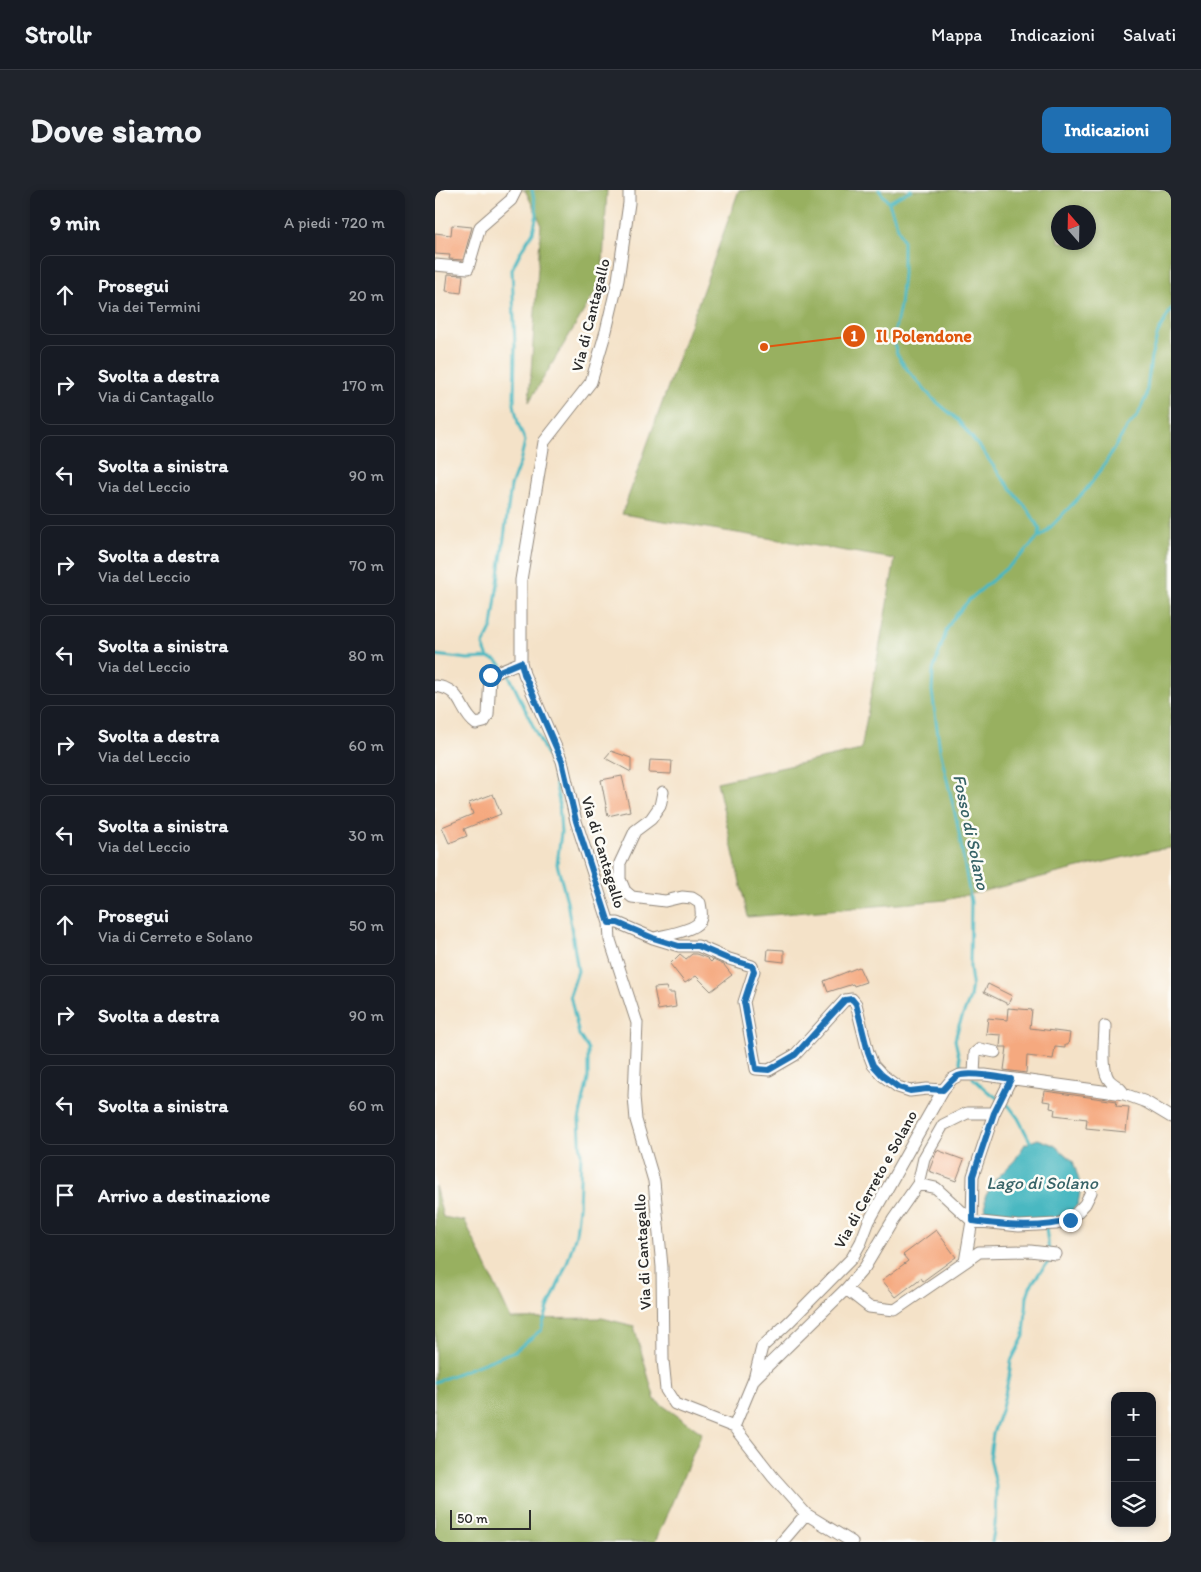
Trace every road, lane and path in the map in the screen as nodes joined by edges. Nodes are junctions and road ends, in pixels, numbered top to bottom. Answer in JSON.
{"nodes":[{"id":1,"x":516,"y":190,"type":"edge"},
{"id":2,"x":629,"y":190,"type":"edge"},
{"id":3,"x":435,"y":265,"type":"edge"},
{"id":4,"x":521,"y":662,"type":"junction"},
{"id":5,"x":435,"y":686,"type":"edge"},
{"id":6,"x":663,"y":792,"type":"dead end"},
{"id":7,"x":609,"y":923,"type":"junction"},
{"id":8,"x":653,"y":938,"type":"junction"},
{"id":9,"x":1105,"y":1026,"type":"dead end"},
{"id":10,"x":995,"y":1052,"type":"dead end"},
{"id":11,"x":973,"y":1075,"type":"junction"},
{"id":12,"x":1011,"y":1079,"type":"junction"},
{"id":13,"x":943,"y":1090,"type":"junction"},
{"id":14,"x":1124,"y":1094,"type":"junction"},
{"id":15,"x":994,"y":1113,"type":"junction"},
{"id":16,"x":1171,"y":1117,"type":"edge"},
{"id":17,"x":918,"y":1184,"type":"junction"},
{"id":18,"x":1091,"y":1192,"type":"dead end"},
{"id":19,"x":973,"y":1221,"type":"junction"},
{"id":20,"x":1056,"y":1254,"type":"dead end"},
{"id":21,"x":965,"y":1262,"type":"junction"},
{"id":22,"x":847,"y":1289,"type":"junction"},
{"id":23,"x":754,"y":1378,"type":"junction"},
{"id":24,"x":734,"y":1426,"type":"junction"},
{"id":25,"x":806,"y":1514,"type":"junction"},
{"id":26,"x":782,"y":1542,"type":"edge"},
{"id":27,"x":852,"y":1542,"type":"edge"}],
"edges":[{"from":1,"to":3,"type":"street"},
{"from":2,"to":4,"type":"street","name":"Via di Cantagallo"},
{"from":4,"to":5,"type":"street"},
{"from":4,"to":7,"type":"street","name":"Via di Cantagallo"},
{"from":6,"to":8,"type":"street"},
{"from":7,"to":8,"type":"street"},
{"from":7,"to":24,"type":"street","name":"Via di Cantagallo"},
{"from":8,"to":13,"type":"street"},
{"from":9,"to":14,"type":"street"},
{"from":10,"to":11,"type":"street"},
{"from":11,"to":12,"type":"street","name":"Via di Cerreto e Solano"},
{"from":11,"to":13,"type":"street","name":"Via di Cerreto e Solano"},
{"from":12,"to":14,"type":"street","name":"Via di Cerreto e Solano"},
{"from":12,"to":15,"type":"street"},
{"from":13,"to":23,"type":"street","name":"Via di Cerreto e Solano"},
{"from":14,"to":16,"type":"street","name":"Via di Cerreto e Solano"},
{"from":15,"to":17,"type":"street"},
{"from":15,"to":19,"type":"street"},
{"from":17,"to":19,"type":"street"},
{"from":17,"to":22,"type":"street"},
{"from":18,"to":19,"type":"street"},
{"from":19,"to":21,"type":"street"},
{"from":20,"to":21,"type":"street"},
{"from":21,"to":22,"type":"street"},
{"from":22,"to":23,"type":"street"},
{"from":23,"to":24,"type":"street","name":"Via di Cerreto e Solano"},
{"from":24,"to":25,"type":"street"},
{"from":25,"to":26,"type":"street"},
{"from":25,"to":27,"type":"street"}]}
